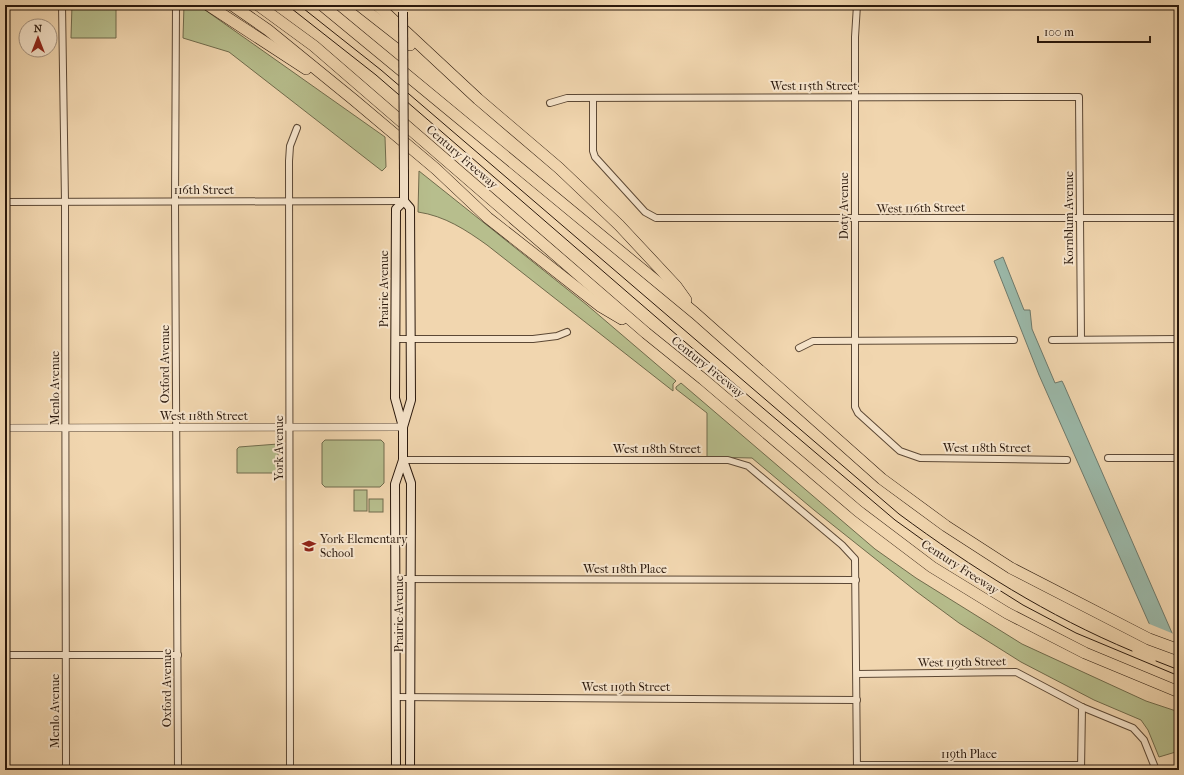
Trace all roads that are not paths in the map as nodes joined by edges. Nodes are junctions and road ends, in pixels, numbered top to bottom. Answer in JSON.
{"nodes":[{"id":1,"x":62,"y":5,"type":"edge"},
{"id":2,"x":176,"y":5,"type":"edge"},
{"id":3,"x":208,"y":5,"type":"edge"},
{"id":4,"x":232,"y":5,"type":"edge"},
{"id":5,"x":258,"y":5,"type":"edge"},
{"id":6,"x":322,"y":5,"type":"edge"},
{"id":7,"x":359,"y":5,"type":"edge"},
{"id":8,"x":377,"y":5,"type":"edge"},
{"id":9,"x":857,"y":5,"type":"edge"},
{"id":10,"x":403,"y":8,"type":"edge"},
{"id":11,"x":855,"y":97,"type":"junction"},
{"id":12,"x":1079,"y":97,"type":"joint"},
{"id":13,"x":593,"y":98,"type":"junction"},
{"id":14,"x":478,"y":99,"type":"junction"},
{"id":15,"x":354,"y":100,"type":"junction"},
{"id":16,"x":550,"y":103,"type":"dead end"},
{"id":17,"x":297,"y":128,"type":"dead end"},
{"id":18,"x":289,"y":201,"type":"junction"},
{"id":19,"x":404,"y":201,"type":"junction"},
{"id":20,"x":5,"y":202,"type":"edge"},
{"id":21,"x":65,"y":202,"type":"junction"},
{"id":22,"x":175,"y":202,"type":"junction"},
{"id":23,"x":1080,"y":218,"type":"junction"},
{"id":24,"x":1179,"y":218,"type":"edge"},
{"id":25,"x":855,"y":220,"type":"junction"},
{"id":26,"x":695,"y":314,"type":"junction"},
{"id":27,"x":567,"y":332,"type":"dead end"},
{"id":28,"x":646,"y":333,"type":"junction"},
{"id":29,"x":396,"y":339,"type":"junction"},
{"id":30,"x":411,"y":339,"type":"junction"},
{"id":31,"x":1081,"y":339,"type":"junction"},
{"id":32,"x":1179,"y":339,"type":"edge"},
{"id":33,"x":856,"y":340,"type":"junction"},
{"id":34,"x":1014,"y":340,"type":"dead end"},
{"id":35,"x":1052,"y":340,"type":"dead end"},
{"id":36,"x":799,"y":348,"type":"dead end"},
{"id":37,"x":855,"y":407,"type":"joint"},
{"id":38,"x":290,"y":427,"type":"junction"},
{"id":39,"x":5,"y":428,"type":"edge"},
{"id":40,"x":66,"y":428,"type":"junction"},
{"id":41,"x":176,"y":428,"type":"junction"},
{"id":42,"x":402,"y":428,"type":"junction"},
{"id":43,"x":1108,"y":458,"type":"dead end"},
{"id":44,"x":1179,"y":458,"type":"edge"},
{"id":45,"x":403,"y":460,"type":"junction"},
{"id":46,"x":1067,"y":460,"type":"dead end"},
{"id":47,"x":395,"y":579,"type":"junction"},
{"id":48,"x":410,"y":579,"type":"junction"},
{"id":49,"x":856,"y":580,"type":"junction"},
{"id":50,"x":1179,"y":650,"type":"edge"},
{"id":51,"x":5,"y":655,"type":"edge"},
{"id":52,"x":66,"y":655,"type":"junction"},
{"id":53,"x":178,"y":655,"type":"junction"},
{"id":54,"x":857,"y":674,"type":"junction"},
{"id":55,"x":1179,"y":692,"type":"edge"},
{"id":56,"x":395,"y":697,"type":"junction"},
{"id":57,"x":410,"y":697,"type":"junction"},
{"id":58,"x":857,"y":700,"type":"junction"},
{"id":59,"x":1082,"y":707,"type":"junction"},
{"id":60,"x":1081,"y":767,"type":"edge"},
{"id":61,"x":857,"y":768,"type":"edge"},
{"id":62,"x":66,"y":770,"type":"edge"},
{"id":63,"x":178,"y":770,"type":"edge"},
{"id":64,"x":290,"y":770,"type":"edge"},
{"id":65,"x":396,"y":770,"type":"edge"},
{"id":66,"x":410,"y":770,"type":"edge"},
{"id":67,"x":1156,"y":770,"type":"edge"}],
"edges":[{"from":1,"to":21,"type":"street","name":"Menlo Avenue"},
{"from":2,"to":22,"type":"street","name":"Oxford Avenue"},
{"from":3,"to":15,"type":"highway"},
{"from":4,"to":15,"type":"highway"},
{"from":5,"to":28,"type":"highway","name":"Century Freeway"},
{"from":6,"to":26,"type":"highway"},
{"from":7,"to":14,"type":"highway"},
{"from":8,"to":14,"type":"highway"},
{"from":9,"to":11,"type":"street","name":"Doty Avenue"},
{"from":10,"to":19,"type":"main road","name":"Prairie Avenue","bridge":true},
{"from":11,"to":12,"type":"street","name":"West 115th Street"},
{"from":11,"to":13,"type":"street","name":"West 115th Street"},
{"from":11,"to":25,"type":"street","name":"Doty Avenue"},
{"from":12,"to":23,"type":"street","name":"Kornblum Avenue"},
{"from":13,"to":16,"type":"street","name":"West 115th Street"},
{"from":13,"to":25,"type":"street","name":"West 116th Street"},
{"from":14,"to":26,"type":"highway"},
{"from":15,"to":28,"type":"highway"},
{"from":17,"to":18,"type":"street","name":"York Avenue"},
{"from":18,"to":19,"type":"street","name":"116th Street"},
{"from":18,"to":22,"type":"street","name":"116th Street"},
{"from":18,"to":38,"type":"street","name":"York Avenue"},
{"from":19,"to":29,"type":"main road","name":"Prairie Avenue"},
{"from":19,"to":30,"type":"main road","name":"Prairie Avenue"},
{"from":20,"to":21,"type":"street","name":"116th Street"},
{"from":21,"to":22,"type":"street","name":"116th Street"},
{"from":21,"to":40,"type":"street","name":"Menlo Avenue"},
{"from":22,"to":41,"type":"street","name":"Oxford Avenue"},
{"from":23,"to":24,"type":"street","name":"West 116th Street"},
{"from":23,"to":25,"type":"street","name":"West 116th Street"},
{"from":23,"to":31,"type":"street","name":"Kornblum Avenue"},
{"from":25,"to":33,"type":"street","name":"Doty Avenue"},
{"from":26,"to":50,"type":"highway"},
{"from":27,"to":30,"type":"street"},
{"from":28,"to":55,"type":"highway","name":"Century Freeway"},
{"from":29,"to":30,"type":"street"},
{"from":29,"to":42,"type":"main road","name":"Prairie Avenue"},
{"from":30,"to":42,"type":"main road","name":"Prairie Avenue"},
{"from":31,"to":32,"type":"street"},
{"from":31,"to":35,"type":"street"},
{"from":33,"to":34,"type":"street"},
{"from":33,"to":36,"type":"street"},
{"from":33,"to":37,"type":"street","name":"Doty Avenue"},
{"from":37,"to":46,"type":"street","name":"West 118th Street"},
{"from":38,"to":41,"type":"street","name":"West 118th Street"},
{"from":38,"to":42,"type":"street","name":"West 118th Street"},
{"from":38,"to":64,"type":"street","name":"York Avenue"},
{"from":39,"to":40,"type":"street","name":"West 118th Street"},
{"from":40,"to":41,"type":"street","name":"West 118th Street"},
{"from":40,"to":52,"type":"street","name":"Menlo Avenue"},
{"from":41,"to":53,"type":"street","name":"Oxford Avenue"},
{"from":42,"to":45,"type":"main road","name":"Prairie Avenue"},
{"from":43,"to":44,"type":"street"},
{"from":45,"to":47,"type":"main road","name":"Prairie Avenue"},
{"from":45,"to":48,"type":"main road","name":"Prairie Avenue"},
{"from":45,"to":49,"type":"street","name":"West 118th Street"},
{"from":47,"to":48,"type":"street","name":"West 118th Place"},
{"from":47,"to":56,"type":"main road","name":"Prairie Avenue"},
{"from":48,"to":49,"type":"street","name":"West 118th Place"},
{"from":48,"to":57,"type":"main road","name":"Prairie Avenue"},
{"from":49,"to":54,"type":"street"},
{"from":51,"to":52,"type":"street"},
{"from":52,"to":53,"type":"street"},
{"from":52,"to":62,"type":"street","name":"Menlo Avenue"},
{"from":53,"to":63,"type":"street","name":"Oxford Avenue"},
{"from":54,"to":58,"type":"street"},
{"from":54,"to":59,"type":"street","name":"West 119th Street"},
{"from":56,"to":57,"type":"street","name":"West 119th Street"},
{"from":56,"to":65,"type":"main road","name":"Prairie Avenue"},
{"from":57,"to":58,"type":"street","name":"West 119th Street"},
{"from":57,"to":66,"type":"main road","name":"Prairie Avenue"},
{"from":58,"to":61,"type":"street"},
{"from":59,"to":60,"type":"street"},
{"from":59,"to":67,"type":"street","name":"West 119th Street"},
{"from":60,"to":61,"type":"street","name":"119th Place"}]}
